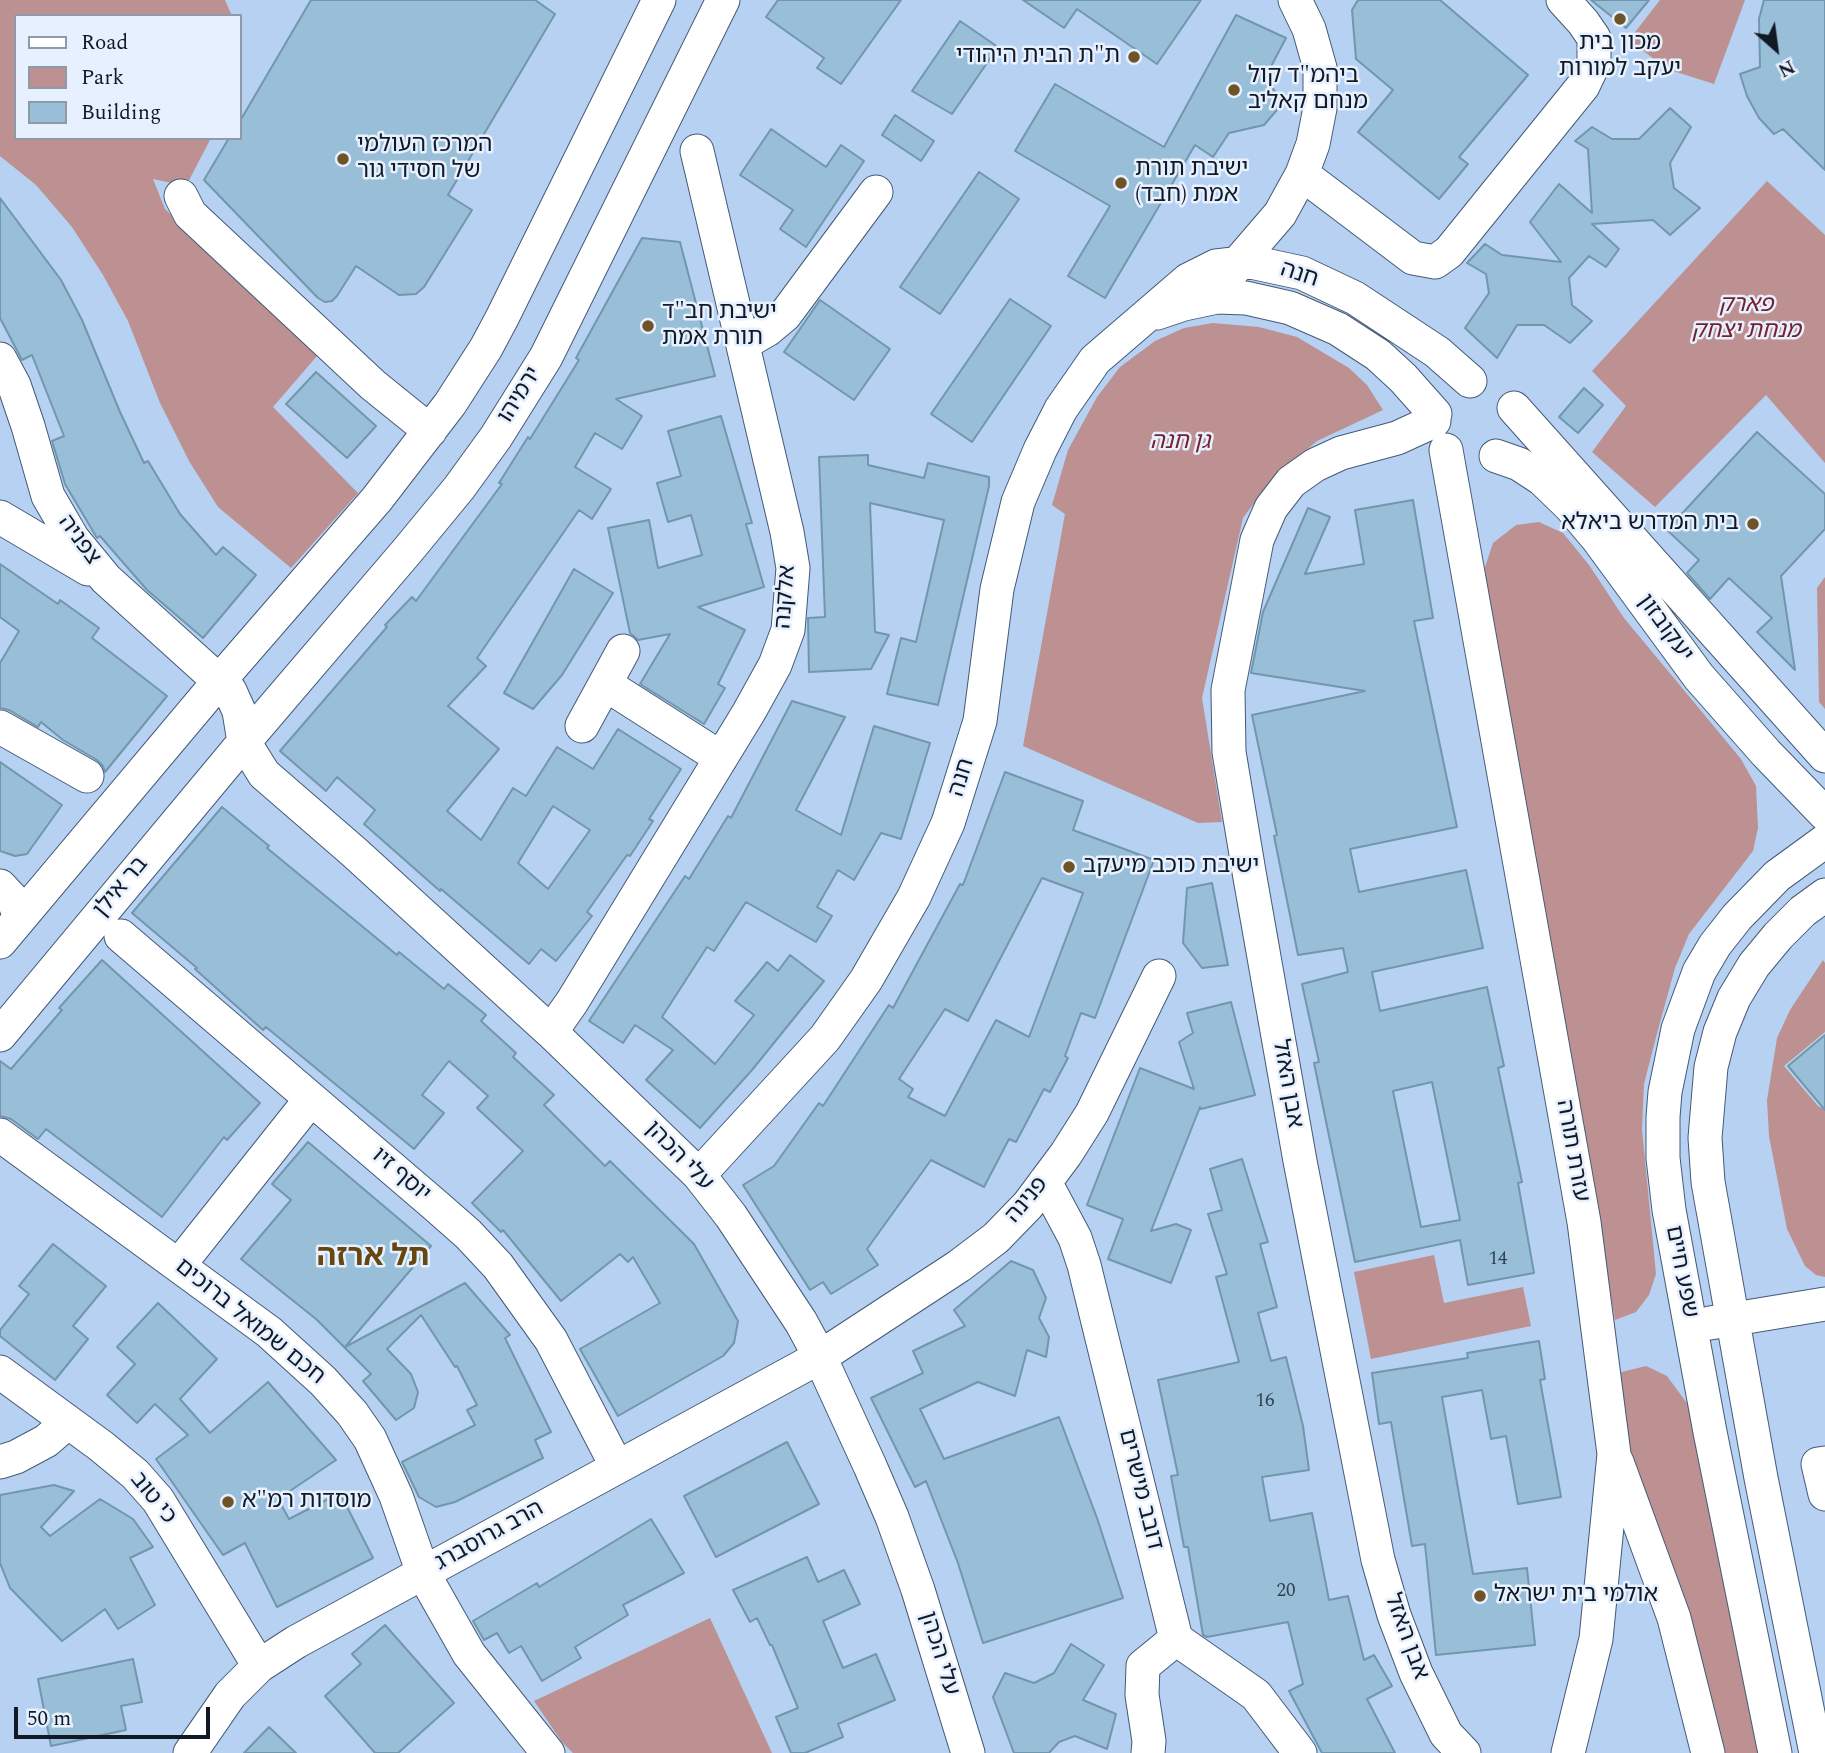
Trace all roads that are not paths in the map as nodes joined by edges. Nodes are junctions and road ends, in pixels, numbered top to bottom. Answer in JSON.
{"nodes":[{"id":1,"x":659,"y":0,"type":"edge"},
{"id":2,"x":723,"y":0,"type":"edge"},
{"id":3,"x":1563,"y":0,"type":"edge"},
{"id":4,"x":1298,"y":2,"type":"edge"},
{"id":5,"x":697,"y":151,"type":"dead end"},
{"id":6,"x":1301,"y":174,"type":"junction"},
{"id":7,"x":876,"y":192,"type":"dead end"},
{"id":8,"x":181,"y":196,"type":"dead end"},
{"id":9,"x":1237,"y":264,"type":"junction"},
{"id":10,"x":1217,"y":297,"type":"junction"},
{"id":11,"x":1122,"y":335,"type":"junction"},
{"id":12,"x":743,"y":344,"type":"junction"},
{"id":13,"x":0,"y":359,"type":"edge"},
{"id":14,"x":1470,"y":381,"type":"junction"},
{"id":15,"x":1514,"y":408,"type":"junction"},
{"id":16,"x":430,"y":432,"type":"junction"},
{"id":17,"x":1439,"y":433,"type":"junction"},
{"id":18,"x":1493,"y":458,"type":"junction"},
{"id":19,"x":48,"y":496,"type":"junction"},
{"id":20,"x":7,"y":521,"type":"edge"},
{"id":21,"x":1462,"y":551,"type":"junction"},
{"id":22,"x":106,"y":579,"type":"junction"},
{"id":23,"x":623,"y":651,"type":"dead end"},
{"id":24,"x":220,"y":680,"type":"junction"},
{"id":25,"x":605,"y":684,"type":"junction"},
{"id":26,"x":582,"y":726,"type":"dead end"},
{"id":27,"x":0,"y":727,"type":"edge"},
{"id":28,"x":244,"y":742,"type":"junction"},
{"id":29,"x":1825,"y":756,"type":"edge"},
{"id":30,"x":721,"y":758,"type":"junction"},
{"id":31,"x":87,"y":776,"type":"dead end"},
{"id":32,"x":1825,"y":814,"type":"edge"},
{"id":33,"x":1825,"y":841,"type":"edge"},
{"id":34,"x":0,"y":886,"type":"edge"},
{"id":35,"x":1825,"y":895,"type":"edge"},
{"id":36,"x":10,"y":930,"type":"edge"},
{"id":37,"x":121,"y":936,"type":"dead end"},
{"id":38,"x":1159,"y":976,"type":"dead end"},
{"id":39,"x":551,"y":1032,"type":"junction"},
{"id":40,"x":0,"y":1035,"type":"edge"},
{"id":41,"x":311,"y":1099,"type":"junction"},
{"id":42,"x":0,"y":1135,"type":"edge"},
{"id":43,"x":699,"y":1175,"type":"junction"},
{"id":44,"x":1045,"y":1182,"type":"junction"},
{"id":45,"x":179,"y":1265,"type":"junction"},
{"id":46,"x":1825,"y":1304,"type":"edge"},
{"id":47,"x":1732,"y":1319,"type":"junction"},
{"id":48,"x":1690,"y":1326,"type":"junction"},
{"id":49,"x":820,"y":1357,"type":"junction"},
{"id":50,"x":0,"y":1372,"type":"edge"},
{"id":51,"x":68,"y":1422,"type":"junction"},
{"id":52,"x":1614,"y":1454,"type":"junction"},
{"id":53,"x":0,"y":1462,"type":"edge"},
{"id":54,"x":1825,"y":1463,"type":"edge"},
{"id":55,"x":617,"y":1467,"type":"junction"},
{"id":56,"x":1825,"y":1494,"type":"edge"},
{"id":57,"x":423,"y":1573,"type":"junction"},
{"id":58,"x":1176,"y":1639,"type":"junction"},
{"id":59,"x":259,"y":1666,"type":"junction"},
{"id":60,"x":1428,"y":1697,"type":"junction"},
{"id":61,"x":190,"y":1753,"type":"edge"},
{"id":62,"x":548,"y":1753,"type":"edge"},
{"id":63,"x":968,"y":1753,"type":"edge"},
{"id":64,"x":1148,"y":1753,"type":"edge"},
{"id":65,"x":1300,"y":1753,"type":"edge"},
{"id":66,"x":1440,"y":1753,"type":"edge"},
{"id":67,"x":1464,"y":1753,"type":"edge"},
{"id":68,"x":1568,"y":1753,"type":"edge"},
{"id":69,"x":1708,"y":1753,"type":"edge"},
{"id":70,"x":1775,"y":1753,"type":"edge"},
{"id":71,"x":1816,"y":1753,"type":"edge"}],
"edges":[{"from":1,"to":16,"type":"street"},
{"from":2,"to":28,"type":"street","name":"ירמיהו"},
{"from":3,"to":6,"type":"street"},
{"from":4,"to":6,"type":"street"},
{"from":5,"to":12,"type":"street","name":"אלקנה"},
{"from":6,"to":9,"type":"street"},
{"from":7,"to":12,"type":"street"},
{"from":8,"to":16,"type":"street"},
{"from":9,"to":10,"type":"street"},
{"from":9,"to":11,"type":"street","name":"חנה"},
{"from":9,"to":14,"type":"street","name":"חנה"},
{"from":10,"to":11,"type":"street","name":"חנה"},
{"from":10,"to":17,"type":"street","name":"חנה"},
{"from":11,"to":43,"type":"street","name":"חנה"},
{"from":12,"to":30,"type":"street","name":"אלקנה"},
{"from":13,"to":19,"type":"street","name":"צפניה"},
{"from":14,"to":15,"type":"street"},
{"from":14,"to":17,"type":"street"},
{"from":15,"to":18,"type":"street"},
{"from":15,"to":29,"type":"street","name":"יעקובזון"},
{"from":16,"to":24,"type":"street"},
{"from":17,"to":18,"type":"street"},
{"from":17,"to":21,"type":"street","name":"עזרת תורה"},
{"from":17,"to":60,"type":"street","name":"אבן האזל"},
{"from":18,"to":21,"type":"street","name":"עזרת תורה"},
{"from":18,"to":32,"type":"street","name":"יעקובזון"},
{"from":19,"to":20,"type":"street"},
{"from":19,"to":22,"type":"street","name":"צפניה"},
{"from":20,"to":22,"type":"street"},
{"from":21,"to":52,"type":"street","name":"עזרת תורה"},
{"from":22,"to":24,"type":"street","name":"צפניה"},
{"from":23,"to":25,"type":"street"},
{"from":24,"to":28,"type":"street","name":"עלי הכהן"},
{"from":24,"to":36,"type":"street"},
{"from":25,"to":26,"type":"street"},
{"from":25,"to":30,"type":"street"},
{"from":27,"to":31,"type":"street"},
{"from":28,"to":39,"type":"street","name":"עלי הכהן"},
{"from":28,"to":40,"type":"street","name":"בר אילן"},
{"from":30,"to":39,"type":"street","name":"אלקנה"},
{"from":33,"to":48,"type":"street","name":"שפע חיים"},
{"from":34,"to":36,"type":"street"},
{"from":35,"to":47,"type":"street","name":"שפע חיים"},
{"from":37,"to":41,"type":"street","name":"יוסף זיו"},
{"from":38,"to":44,"type":"street","name":"פנינה"},
{"from":39,"to":43,"type":"street","name":"עלי הכהן"},
{"from":41,"to":45,"type":"street"},
{"from":41,"to":55,"type":"street","name":"יוסף זיו"},
{"from":42,"to":45,"type":"street","name":"חכם שמואל ברוכים"},
{"from":43,"to":49,"type":"street","name":"עלי הכהן"},
{"from":44,"to":49,"type":"street","name":"פנינה"},
{"from":44,"to":58,"type":"street","name":"דובב מישרים"},
{"from":45,"to":57,"type":"street","name":"חכם שמואל ברוכים"},
{"from":46,"to":47,"type":"street"},
{"from":47,"to":48,"type":"street"},
{"from":47,"to":71,"type":"street","name":"שפע חיים"},
{"from":48,"to":70,"type":"street","name":"שפע חיים"},
{"from":49,"to":55,"type":"street","name":"הרב גרוסברג"},
{"from":49,"to":63,"type":"street","name":"עלי הכהן"},
{"from":50,"to":51,"type":"street","name":"כי טוב"},
{"from":51,"to":53,"type":"street"},
{"from":51,"to":59,"type":"street","name":"כי טוב"},
{"from":52,"to":68,"type":"street","name":"עזרת תורה"},
{"from":52,"to":69,"type":"street"},
{"from":54,"to":56,"type":"street"},
{"from":55,"to":57,"type":"street","name":"הרב גרוסברג"},
{"from":57,"to":59,"type":"street","name":"הרב גרוסברג"},
{"from":57,"to":62,"type":"street","name":"חכם שמואל ברוכים"},
{"from":58,"to":64,"type":"street"},
{"from":58,"to":65,"type":"street"},
{"from":59,"to":61,"type":"street","name":"הרב גרוסברג"},
{"from":60,"to":66,"type":"street"},
{"from":60,"to":67,"type":"street","name":"אבן האזל"}]}
